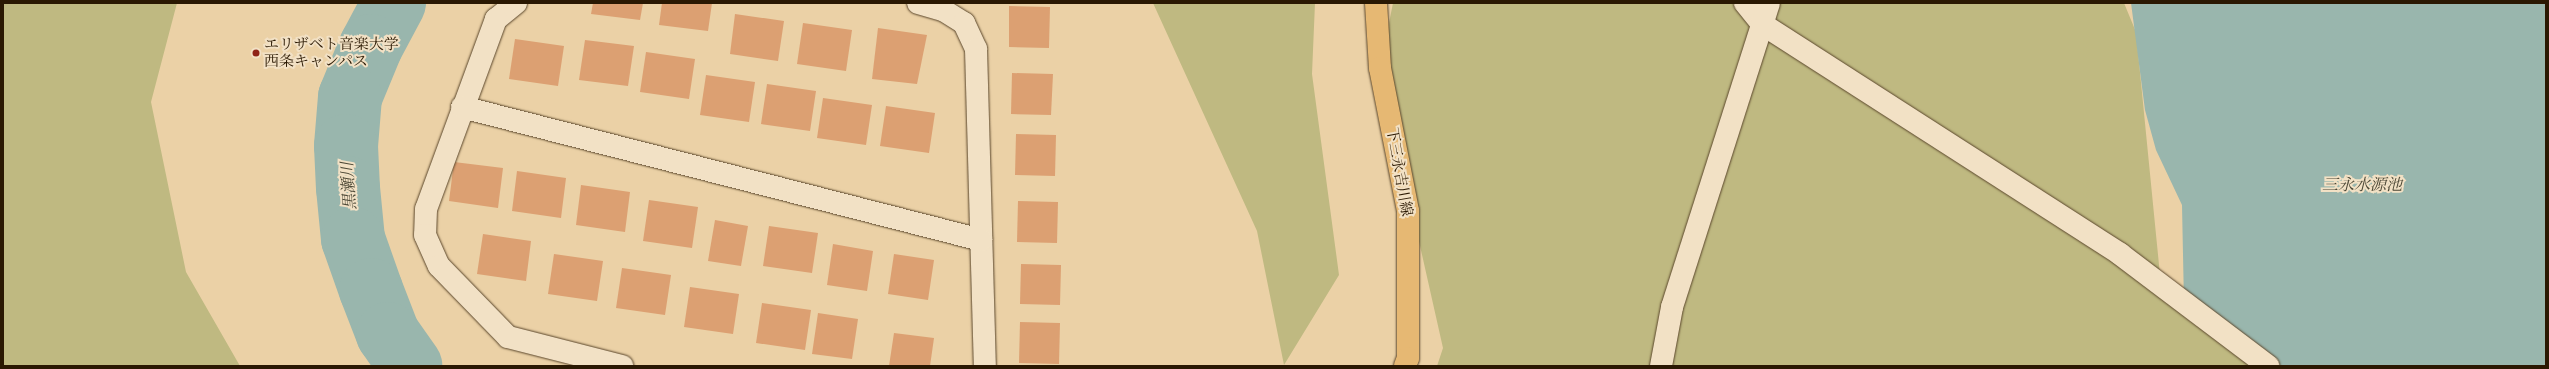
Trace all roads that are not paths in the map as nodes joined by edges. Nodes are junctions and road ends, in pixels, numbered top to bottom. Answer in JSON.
{"nodes":[{"id":1,"x":516,"y":3,"type":"edge"},
{"id":2,"x":918,"y":3,"type":"edge"},
{"id":3,"x":1376,"y":3,"type":"edge"},
{"id":4,"x":1745,"y":3,"type":"edge"},
{"id":5,"x":1769,"y":3,"type":"edge"},
{"id":6,"x":1762,"y":24,"type":"junction"},
{"id":7,"x":462,"y":107,"type":"junction"},
{"id":8,"x":981,"y":240,"type":"junction"},
{"id":9,"x":622,"y":366,"type":"edge"},
{"id":10,"x":985,"y":366,"type":"edge"},
{"id":11,"x":1405,"y":366,"type":"edge"},
{"id":12,"x":1661,"y":366,"type":"edge"},
{"id":13,"x":2268,"y":366,"type":"edge"}],
"edges":[{"from":1,"to":7,"type":"street"},
{"from":2,"to":8,"type":"street"},
{"from":3,"to":11,"type":"main road","name":"下三永吉川線"},
{"from":4,"to":6,"type":"street"},
{"from":5,"to":6,"type":"street"},
{"from":6,"to":12,"type":"street"},
{"from":6,"to":13,"type":"street"},
{"from":7,"to":8,"type":"street"},
{"from":7,"to":9,"type":"street"},
{"from":8,"to":10,"type":"street"}]}
